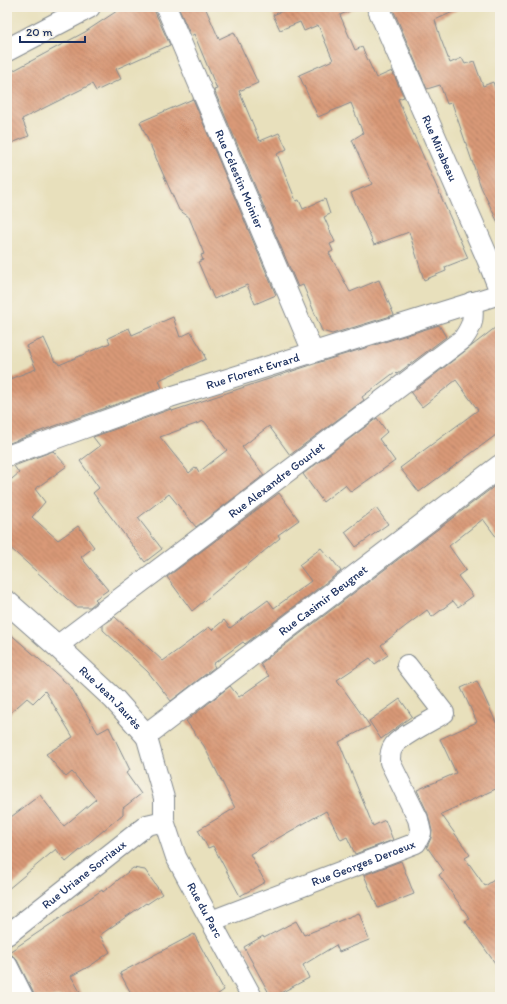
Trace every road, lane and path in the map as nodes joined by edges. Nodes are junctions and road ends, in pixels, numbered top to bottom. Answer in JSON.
{"nodes":[{"id":1,"x":88,"y":7,"type":"edge"},
{"id":2,"x":166,"y":7,"type":"edge"},
{"id":3,"x":378,"y":7,"type":"edge"},
{"id":4,"x":7,"y":50,"type":"edge"},
{"id":5,"x":500,"y":289,"type":"edge"},
{"id":6,"x":500,"y":294,"type":"edge"},
{"id":7,"x":472,"y":302,"type":"junction"},
{"id":8,"x":313,"y":352,"type":"junction"},
{"id":9,"x":7,"y":456,"type":"edge"},
{"id":10,"x":500,"y":466,"type":"edge"},
{"id":11,"x":7,"y":602,"type":"edge"},
{"id":12,"x":57,"y":646,"type":"junction"},
{"id":13,"x":407,"y":665,"type":"dead end"},
{"id":14,"x":146,"y":735,"type":"junction"},
{"id":15,"x":164,"y":821,"type":"junction"},
{"id":16,"x":211,"y":921,"type":"junction"},
{"id":17,"x":7,"y":935,"type":"edge"},
{"id":18,"x":7,"y":965,"type":"edge"},
{"id":19,"x":23,"y":997,"type":"edge"},
{"id":20,"x":252,"y":997,"type":"edge"}],
"edges":[{"from":1,"to":4,"type":"street"},
{"from":2,"to":8,"type":"street","name":"Rue Célestin Moinier"},
{"from":3,"to":5,"type":"street","name":"Rue Mirabeau"},
{"from":6,"to":7,"type":"street","name":"Rue Florent Evrard"},
{"from":7,"to":8,"type":"street","name":"Rue Florent Evrard"},
{"from":7,"to":12,"type":"street","name":"Rue Alexandre Gourlet"},
{"from":8,"to":9,"type":"street","name":"Rue Florent Evrard"},
{"from":10,"to":14,"type":"street","name":"Rue Casimir Beugnet"},
{"from":11,"to":12,"type":"street","name":"Rue Jean Jaurès"},
{"from":12,"to":14,"type":"street","name":"Rue Jean Jaurès"},
{"from":13,"to":16,"type":"street","name":"Rue Georges Deroeux"},
{"from":14,"to":15,"type":"street","name":"Rue Jean Jaurès"},
{"from":15,"to":16,"type":"street","name":"Rue du Parc"},
{"from":15,"to":17,"type":"street","name":"Rue Uriane Sorriaux"},
{"from":16,"to":20,"type":"street","name":"Rue du Parc"},
{"from":18,"to":19,"type":"street"}]}
